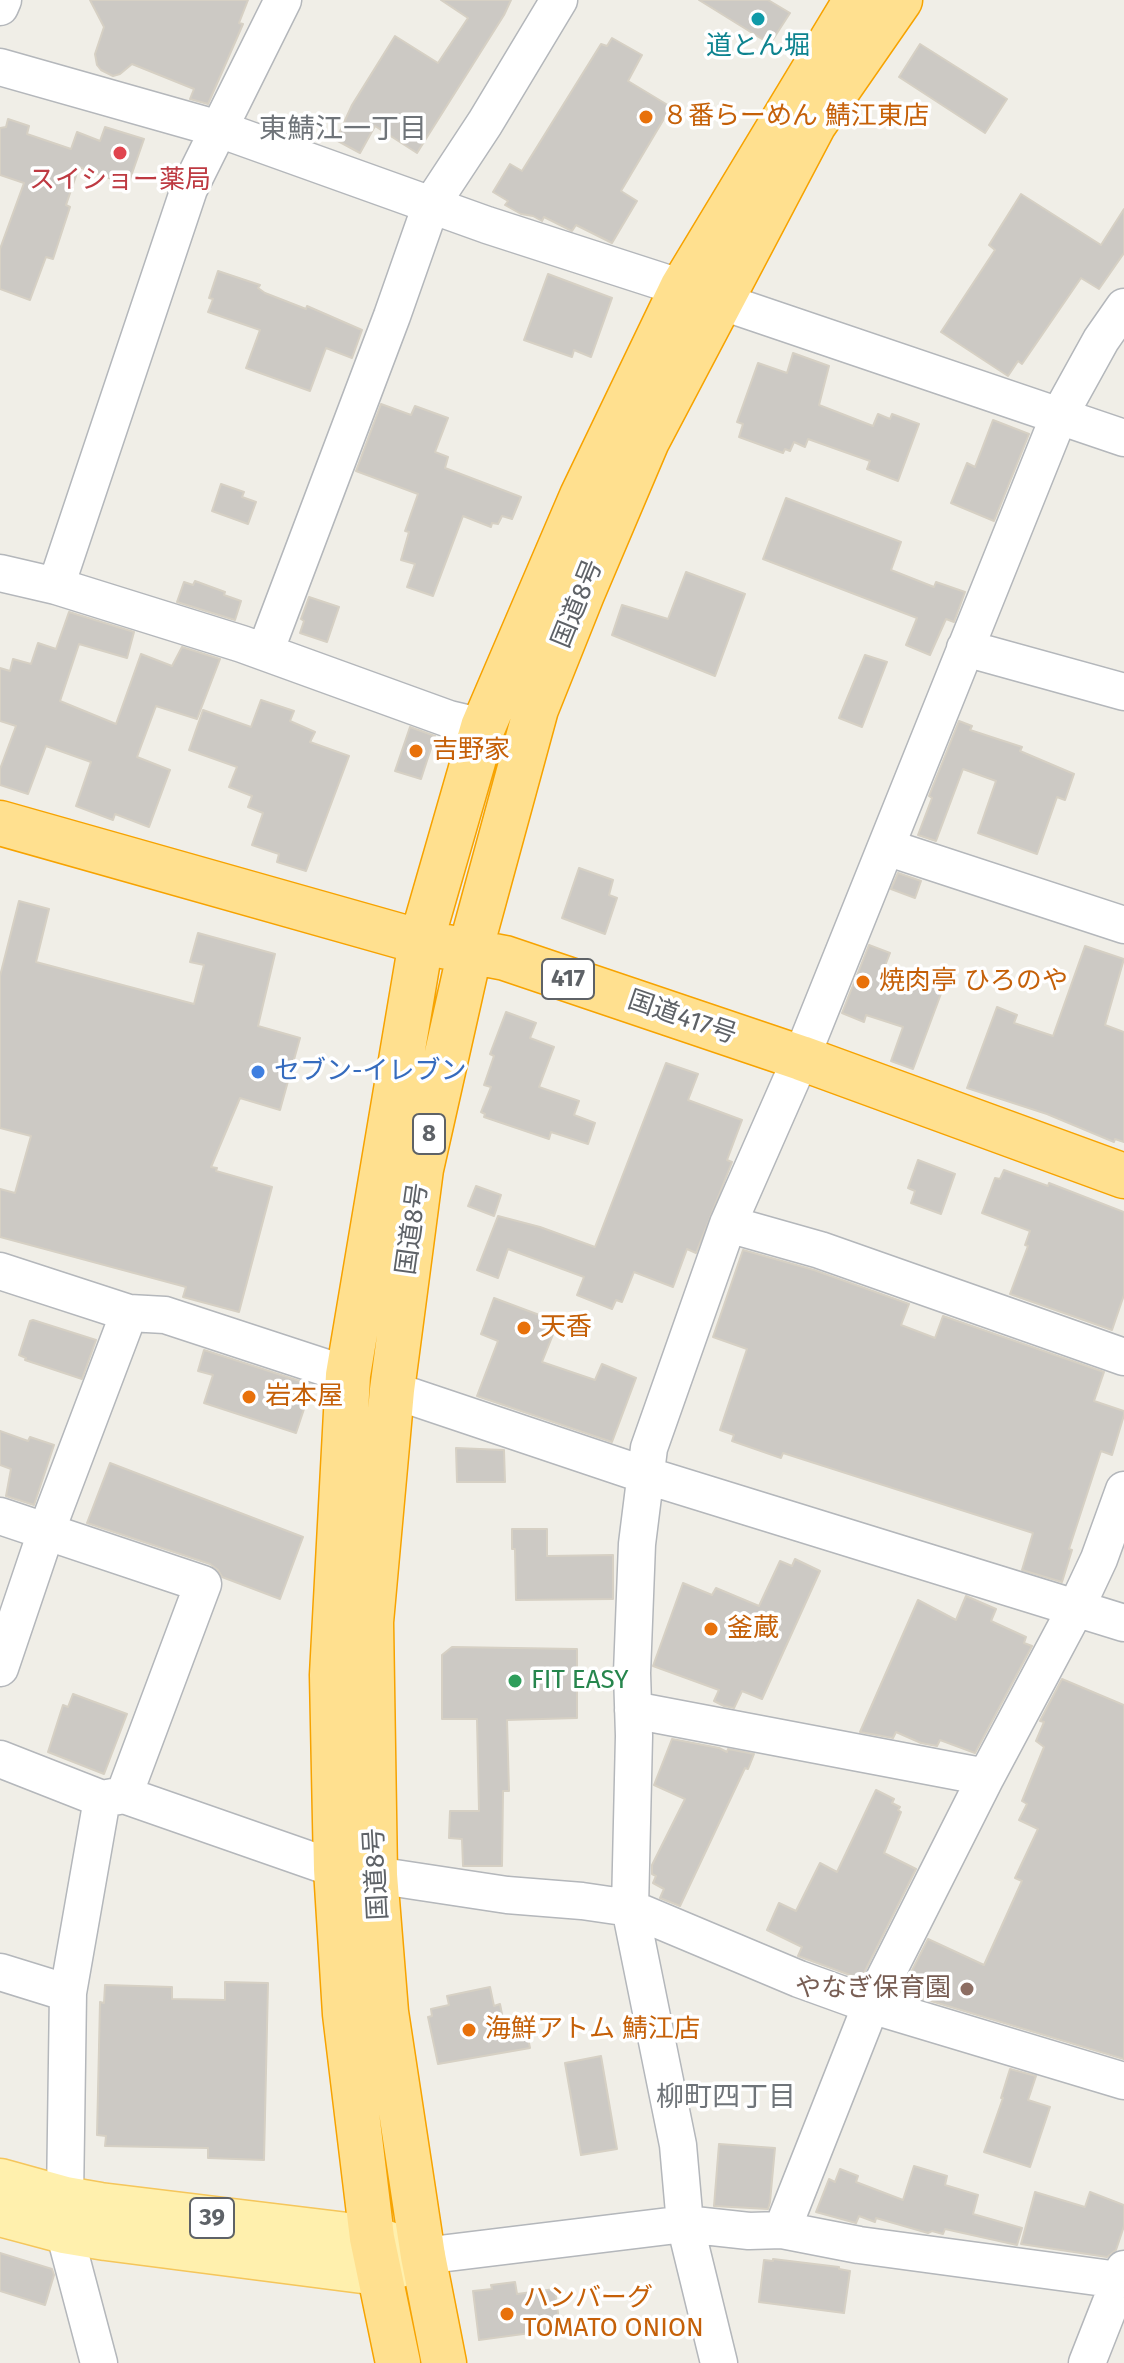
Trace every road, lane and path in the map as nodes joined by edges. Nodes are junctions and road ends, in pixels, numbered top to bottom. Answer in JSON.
{"nodes":[{"id":1,"x":3,"y":0,"type":"edge"},
{"id":2,"x":283,"y":0,"type":"edge"},
{"id":3,"x":559,"y":0,"type":"edge"},
{"id":4,"x":856,"y":0,"type":"edge"},
{"id":5,"x":900,"y":0,"type":"edge"},
{"id":6,"x":0,"y":7,"type":"edge"},
{"id":7,"x":0,"y":67,"type":"edge"},
{"id":8,"x":219,"y":129,"type":"junction"},
{"id":9,"x":431,"y":205,"type":"junction"},
{"id":10,"x":701,"y":295,"type":"junction"},
{"id":11,"x":1124,"y":307,"type":"edge"},
{"id":12,"x":1059,"y":416,"type":"junction"},
{"id":13,"x":1124,"y":438,"type":"edge"},
{"id":14,"x":0,"y":573,"type":"edge"},
{"id":15,"x":56,"y":586,"type":"junction"},
{"id":16,"x":965,"y":648,"type":"junction"},
{"id":17,"x":265,"y":652,"type":"junction"},
{"id":18,"x":1124,"y":692,"type":"edge"},
{"id":19,"x":483,"y":727,"type":"junction"},
{"id":20,"x":0,"y":823,"type":"edge"},
{"id":21,"x":886,"y":847,"type":"junction"},
{"id":22,"x":1124,"y":925,"type":"edge"},
{"id":23,"x":421,"y":942,"type":"junction"},
{"id":24,"x":470,"y":951,"type":"junction"},
{"id":25,"x":801,"y":1058,"type":"junction"},
{"id":26,"x":1124,"y":1176,"type":"edge"},
{"id":27,"x":728,"y":1224,"type":"junction"},
{"id":28,"x":0,"y":1271,"type":"edge"},
{"id":29,"x":129,"y":1313,"type":"junction"},
{"id":30,"x":1124,"y":1357,"type":"edge"},
{"id":31,"x":348,"y":1375,"type":"junction"},
{"id":32,"x":392,"y":1390,"type":"junction"},
{"id":33,"x":645,"y":1475,"type":"junction"},
{"id":34,"x":1124,"y":1490,"type":"edge"},
{"id":35,"x":0,"y":1516,"type":"edge"},
{"id":36,"x":46,"y":1532,"type":"junction"},
{"id":37,"x":1076,"y":1608,"type":"junction"},
{"id":38,"x":1124,"y":1623,"type":"edge"},
{"id":39,"x":0,"y":1668,"type":"edge"},
{"id":40,"x":633,"y":1710,"type":"junction"},
{"id":41,"x":0,"y":1759,"type":"edge"},
{"id":42,"x":986,"y":1777,"type":"junction"},
{"id":43,"x":113,"y":1797,"type":"junction"},
{"id":44,"x":355,"y":1872,"type":"junction"},
{"id":45,"x":630,"y":1908,"type":"junction"},
{"id":46,"x":0,"y":1972,"type":"edge"},
{"id":47,"x":68,"y":1993,"type":"junction"},
{"id":48,"x":871,"y":2005,"type":"junction"},
{"id":49,"x":1124,"y":2081,"type":"edge"},
{"id":50,"x":0,"y":2181,"type":"edge"},
{"id":51,"x":0,"y":2214,"type":"edge"},
{"id":52,"x":64,"y":2215,"type":"junction"},
{"id":53,"x":685,"y":2224,"type":"junction"},
{"id":54,"x":782,"y":2230,"type":"junction"},
{"id":55,"x":375,"y":2255,"type":"junction"},
{"id":56,"x":423,"y":2256,"type":"junction"},
{"id":57,"x":1122,"y":2275,"type":"edge"},
{"id":58,"x":99,"y":2363,"type":"edge"},
{"id":59,"x":398,"y":2363,"type":"edge"},
{"id":60,"x":444,"y":2363,"type":"edge"},
{"id":61,"x":719,"y":2363,"type":"edge"},
{"id":62,"x":1087,"y":2363,"type":"edge"}],
"edges":[{"from":1,"to":6,"type":"street"},
{"from":2,"to":8,"type":"street"},
{"from":3,"to":9,"type":"street"},
{"from":4,"to":10,"type":"highway","name":"国道8号","number":"8"},
{"from":5,"to":10,"type":"highway","name":"国道8号","number":"8"},
{"from":7,"to":8,"type":"street"},
{"from":8,"to":9,"type":"street"},
{"from":8,"to":15,"type":"street"},
{"from":9,"to":10,"type":"street"},
{"from":9,"to":17,"type":"street"},
{"from":10,"to":12,"type":"street"},
{"from":10,"to":19,"type":"highway","name":"国道8号","number":"8"},
{"from":10,"to":24,"type":"highway","name":"国道8号","number":"8"},
{"from":11,"to":12,"type":"street"},
{"from":12,"to":13,"type":"street"},
{"from":12,"to":16,"type":"street"},
{"from":14,"to":15,"type":"street"},
{"from":15,"to":17,"type":"street"},
{"from":16,"to":18,"type":"street"},
{"from":16,"to":21,"type":"street"},
{"from":17,"to":19,"type":"street"},
{"from":19,"to":23,"type":"highway","name":"国道8号","number":"8"},
{"from":20,"to":23,"type":"highway","name":"国道417号","number":"417"},
{"from":21,"to":22,"type":"street"},
{"from":21,"to":25,"type":"street"},
{"from":23,"to":24,"type":"highway","name":"国道417号","number":"417"},
{"from":23,"to":31,"type":"highway","name":"国道8号","number":"8"},
{"from":24,"to":25,"type":"highway","name":"国道417号","number":"417"},
{"from":24,"to":32,"type":"highway","name":"国道8号","number":"8"},
{"from":25,"to":26,"type":"highway","name":"国道417号","number":"417"},
{"from":25,"to":27,"type":"street"},
{"from":27,"to":30,"type":"street"},
{"from":27,"to":33,"type":"street"},
{"from":28,"to":29,"type":"street"},
{"from":29,"to":31,"type":"street"},
{"from":29,"to":36,"type":"street"},
{"from":31,"to":44,"type":"highway","name":"国道8号","number":"8"},
{"from":32,"to":33,"type":"street"},
{"from":32,"to":44,"type":"highway","name":"国道8号","number":"8"},
{"from":33,"to":37,"type":"street"},
{"from":33,"to":40,"type":"street"},
{"from":34,"to":37,"type":"street"},
{"from":35,"to":36,"type":"street"},
{"from":36,"to":39,"type":"street"},
{"from":36,"to":43,"type":"street"},
{"from":37,"to":38,"type":"street"},
{"from":37,"to":42,"type":"street"},
{"from":40,"to":42,"type":"street"},
{"from":40,"to":45,"type":"street"},
{"from":41,"to":43,"type":"street"},
{"from":42,"to":48,"type":"street"},
{"from":43,"to":44,"type":"street"},
{"from":43,"to":47,"type":"street"},
{"from":44,"to":45,"type":"street"},
{"from":44,"to":55,"type":"highway","name":"国道8号","number":"8"},
{"from":44,"to":56,"type":"highway","name":"国道8号","number":"8"},
{"from":45,"to":48,"type":"street"},
{"from":45,"to":53,"type":"street"},
{"from":46,"to":47,"type":"street"},
{"from":47,"to":52,"type":"street"},
{"from":48,"to":49,"type":"street"},
{"from":48,"to":54,"type":"street"},
{"from":50,"to":52,"type":"main road","number":"39"},
{"from":51,"to":52,"type":"main road","number":"39"},
{"from":52,"to":55,"type":"main road","number":"39"},
{"from":52,"to":58,"type":"street"},
{"from":53,"to":54,"type":"street"},
{"from":53,"to":56,"type":"street"},
{"from":53,"to":61,"type":"street"},
{"from":54,"to":57,"type":"street"},
{"from":55,"to":56,"type":"main road","number":"39"},
{"from":55,"to":59,"type":"highway","name":"国道8号","number":"8"},
{"from":56,"to":60,"type":"highway","name":"国道8号","number":"8"},
{"from":57,"to":62,"type":"street"}]}
